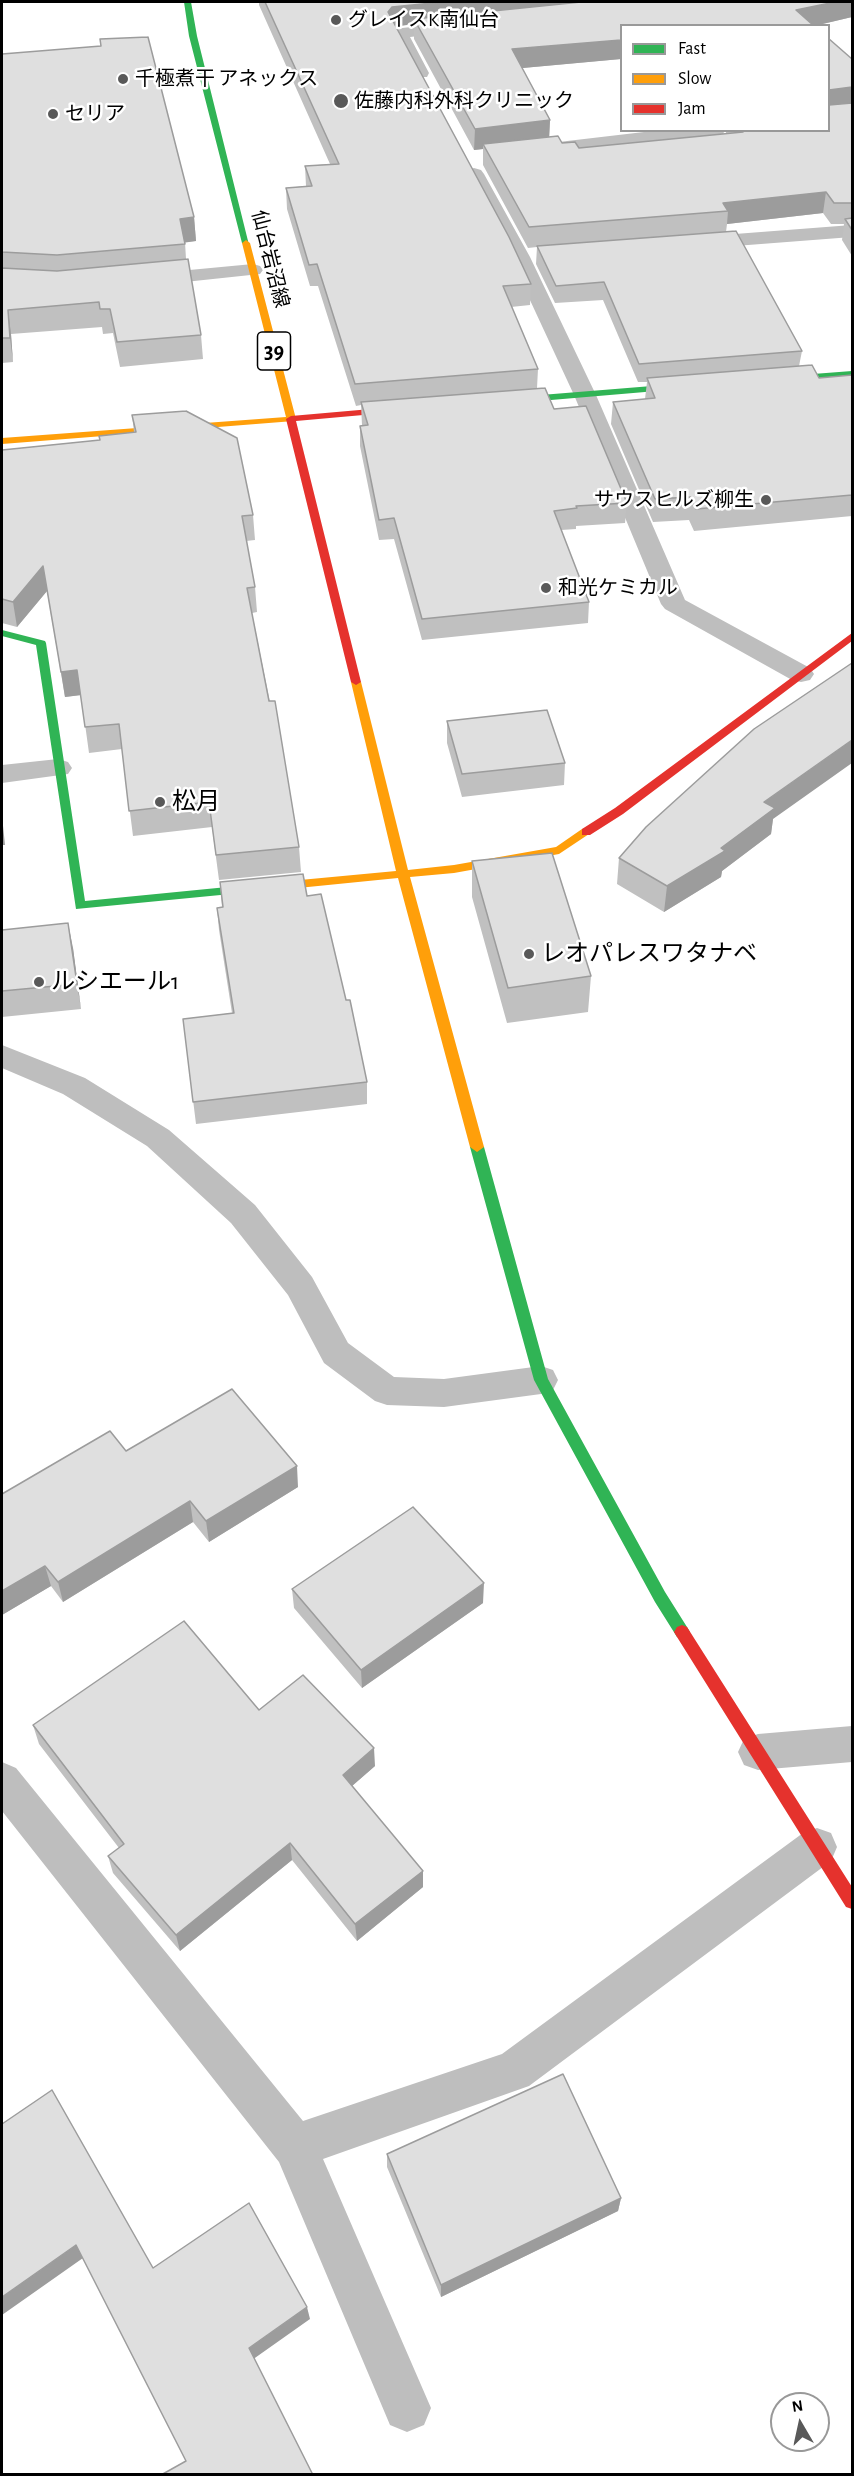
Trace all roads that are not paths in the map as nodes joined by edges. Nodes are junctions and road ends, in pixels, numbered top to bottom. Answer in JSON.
{"nodes":[{"id":1,"x":187,"y":2,"type":"edge"},
{"id":2,"x":469,"y":26,"type":"edge"},
{"id":3,"x":432,"y":96,"type":"edge"},
{"id":4,"x":700,"y":132,"type":"edge"},
{"id":5,"x":512,"y":154,"type":"edge"},
{"id":6,"x":477,"y":158,"type":"dead end"},
{"id":7,"x":852,"y":231,"type":"edge"},
{"id":8,"x":674,"y":245,"type":"edge"},
{"id":9,"x":544,"y":255,"type":"edge"},
{"id":10,"x":520,"y":257,"type":"junction"},
{"id":11,"x":253,"y":270,"type":"junction"},
{"id":12,"x":132,"y":281,"type":"edge"},
{"id":13,"x":852,"y":374,"type":"edge"},
{"id":14,"x":759,"y":381,"type":"edge"},
{"id":15,"x":701,"y":386,"type":"edge"},
{"id":16,"x":585,"y":395,"type":"junction"},
{"id":17,"x":491,"y":402,"type":"edge"},
{"id":18,"x":421,"y":408,"type":"edge"},
{"id":19,"x":291,"y":419,"type":"junction"},
{"id":20,"x":2,"y":441,"type":"edge"},
{"id":21,"x":2,"y":633,"type":"edge"},
{"id":22,"x":852,"y":636,"type":"edge"},
{"id":23,"x":801,"y":674,"type":"junction"},
{"id":24,"x":58,"y":768,"type":"junction"},
{"id":25,"x":2,"y":774,"type":"edge"},
{"id":26,"x":403,"y":874,"type":"junction"},
{"id":27,"x":2,"y":1056,"type":"edge"},
{"id":28,"x":540,"y":1380,"type":"junction"},
{"id":29,"x":852,"y":1744,"type":"edge"},
{"id":30,"x":758,"y":1752,"type":"junction"},
{"id":31,"x":2,"y":1781,"type":"edge"},
{"id":32,"x":818,"y":1847,"type":"junction"},
{"id":33,"x":852,"y":1902,"type":"edge"},
{"id":34,"x":296,"y":2146,"type":"junction"},
{"id":35,"x":407,"y":2408,"type":"dead end"}],
"edges":[{"from":1,"to":11,"type":"street","name":"仙台岩沼線","number":"39"},
{"from":2,"to":3,"type":"street"},
{"from":4,"to":5,"type":"street"},
{"from":6,"to":10,"type":"street"},
{"from":7,"to":8,"type":"street"},
{"from":9,"to":10,"type":"street"},
{"from":10,"to":16,"type":"street"},
{"from":11,"to":12,"type":"street"},
{"from":11,"to":19,"type":"street","name":"仙台岩沼線","number":"39"},
{"from":13,"to":14,"type":"street"},
{"from":15,"to":16,"type":"street"},
{"from":16,"to":17,"type":"street"},
{"from":16,"to":23,"type":"street"},
{"from":18,"to":19,"type":"street"},
{"from":19,"to":20,"type":"street"},
{"from":19,"to":26,"type":"street","name":"仙台岩沼線"},
{"from":21,"to":24,"type":"street"},
{"from":22,"to":23,"type":"street"},
{"from":23,"to":26,"type":"street"},
{"from":24,"to":25,"type":"street"},
{"from":24,"to":26,"type":"street"},
{"from":26,"to":28,"type":"street","name":"仙台岩沼線"},
{"from":27,"to":28,"type":"street"},
{"from":28,"to":30,"type":"street","name":"仙台岩沼線"},
{"from":29,"to":30,"type":"street"},
{"from":30,"to":32,"type":"street","name":"仙台岩沼線"},
{"from":31,"to":34,"type":"street"},
{"from":32,"to":33,"type":"street","name":"仙台岩沼線"},
{"from":32,"to":34,"type":"street"},
{"from":34,"to":35,"type":"street"}]}
